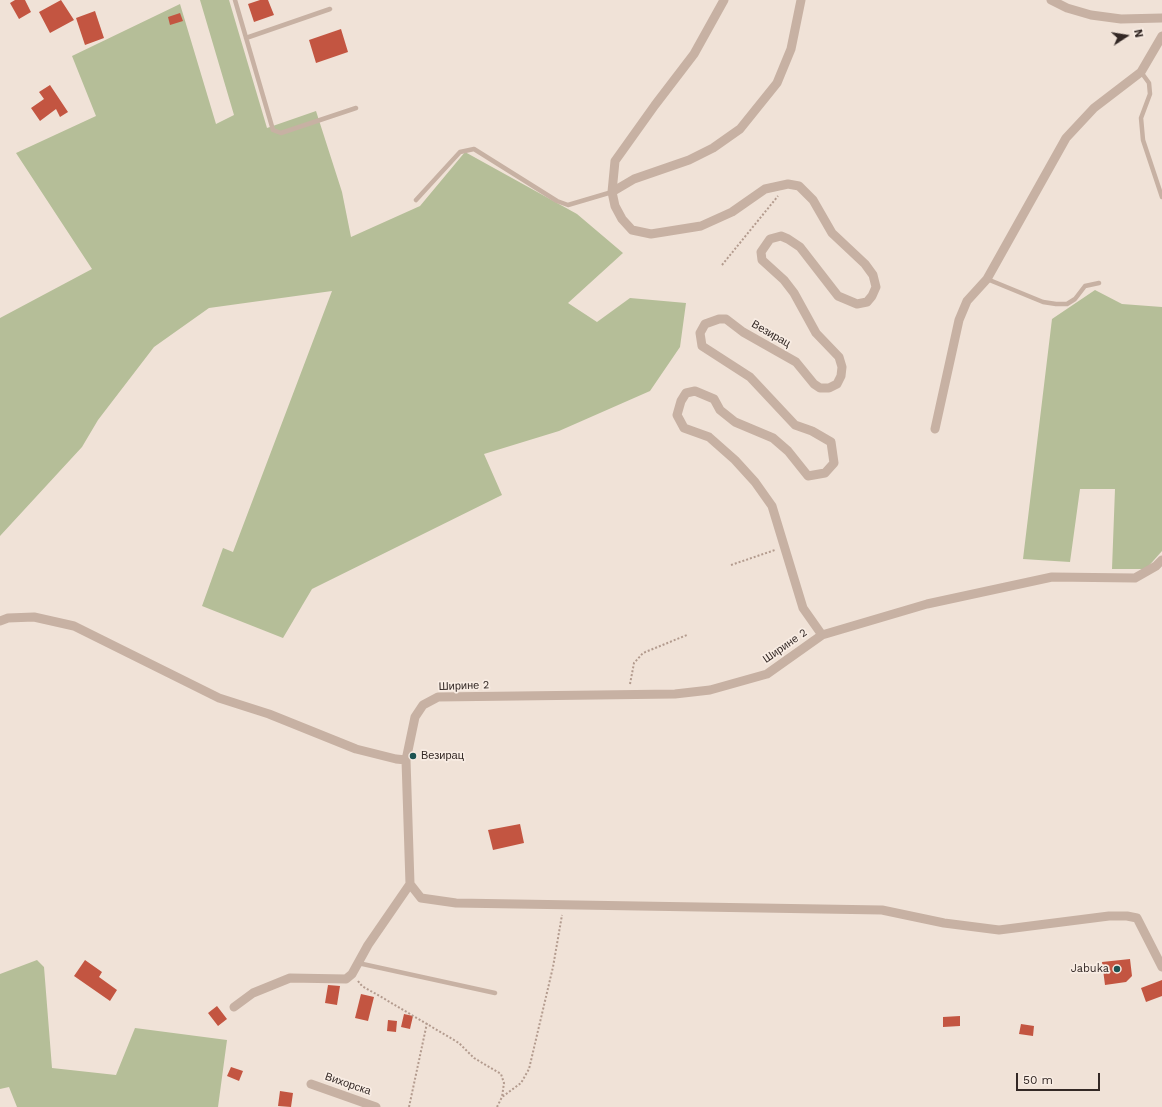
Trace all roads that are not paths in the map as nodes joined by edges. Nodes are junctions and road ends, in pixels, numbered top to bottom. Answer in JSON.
{"nodes":[{"id":1,"x":235,"y":0,"type":"edge"},
{"id":2,"x":724,"y":0,"type":"edge"},
{"id":3,"x":801,"y":0,"type":"edge"},
{"id":4,"x":1051,"y":0,"type":"edge"},
{"id":5,"x":330,"y":9,"type":"dead end"},
{"id":6,"x":1162,"y":18,"type":"edge"},
{"id":7,"x":1162,"y":36,"type":"edge"},
{"id":8,"x":246,"y":38,"type":"junction"},
{"id":9,"x":1141,"y":72,"type":"junction"},
{"id":10,"x":356,"y":108,"type":"dead end"},
{"id":11,"x":612,"y":192,"type":"junction"},
{"id":12,"x":1162,"y":198,"type":"edge"},
{"id":13,"x":416,"y":200,"type":"dead end"},
{"id":14,"x":987,"y":279,"type":"junction"},
{"id":15,"x":1099,"y":284,"type":"dead end"},
{"id":16,"x":936,"y":429,"type":"dead end"},
{"id":17,"x":1162,"y":560,"type":"edge"},
{"id":18,"x":0,"y":621,"type":"edge"},
{"id":19,"x":822,"y":635,"type":"junction"},
{"id":20,"x":406,"y":760,"type":"junction"},
{"id":21,"x":410,"y":884,"type":"junction"},
{"id":22,"x":358,"y":964,"type":"junction"},
{"id":23,"x":1162,"y":967,"type":"edge"},
{"id":24,"x":495,"y":993,"type":"dead end"},
{"id":25,"x":234,"y":1006,"type":"dead end"},
{"id":26,"x":311,"y":1084,"type":"dead end"},
{"id":27,"x":376,"y":1107,"type":"edge"}],
"edges":[{"from":1,"to":8,"type":"lane"},
{"from":2,"to":11,"type":"street"},
{"from":3,"to":11,"type":"street"},
{"from":4,"to":6,"type":"street"},
{"from":5,"to":8,"type":"lane"},
{"from":7,"to":9,"type":"street"},
{"from":8,"to":10,"type":"lane"},
{"from":9,"to":12,"type":"lane"},
{"from":9,"to":14,"type":"street"},
{"from":11,"to":13,"type":"lane"},
{"from":11,"to":19,"type":"street","name":"Везирац"},
{"from":14,"to":15,"type":"lane"},
{"from":14,"to":16,"type":"street"},
{"from":17,"to":19,"type":"street","name":"Ширине 2"},
{"from":18,"to":20,"type":"street"},
{"from":19,"to":20,"type":"street","name":"Ширине 2"},
{"from":20,"to":21,"type":"street","name":"Ширине 2"},
{"from":21,"to":22,"type":"street"},
{"from":21,"to":23,"type":"street"},
{"from":22,"to":24,"type":"lane"},
{"from":22,"to":25,"type":"street"},
{"from":26,"to":27,"type":"street","name":"Вихорска"}]}
